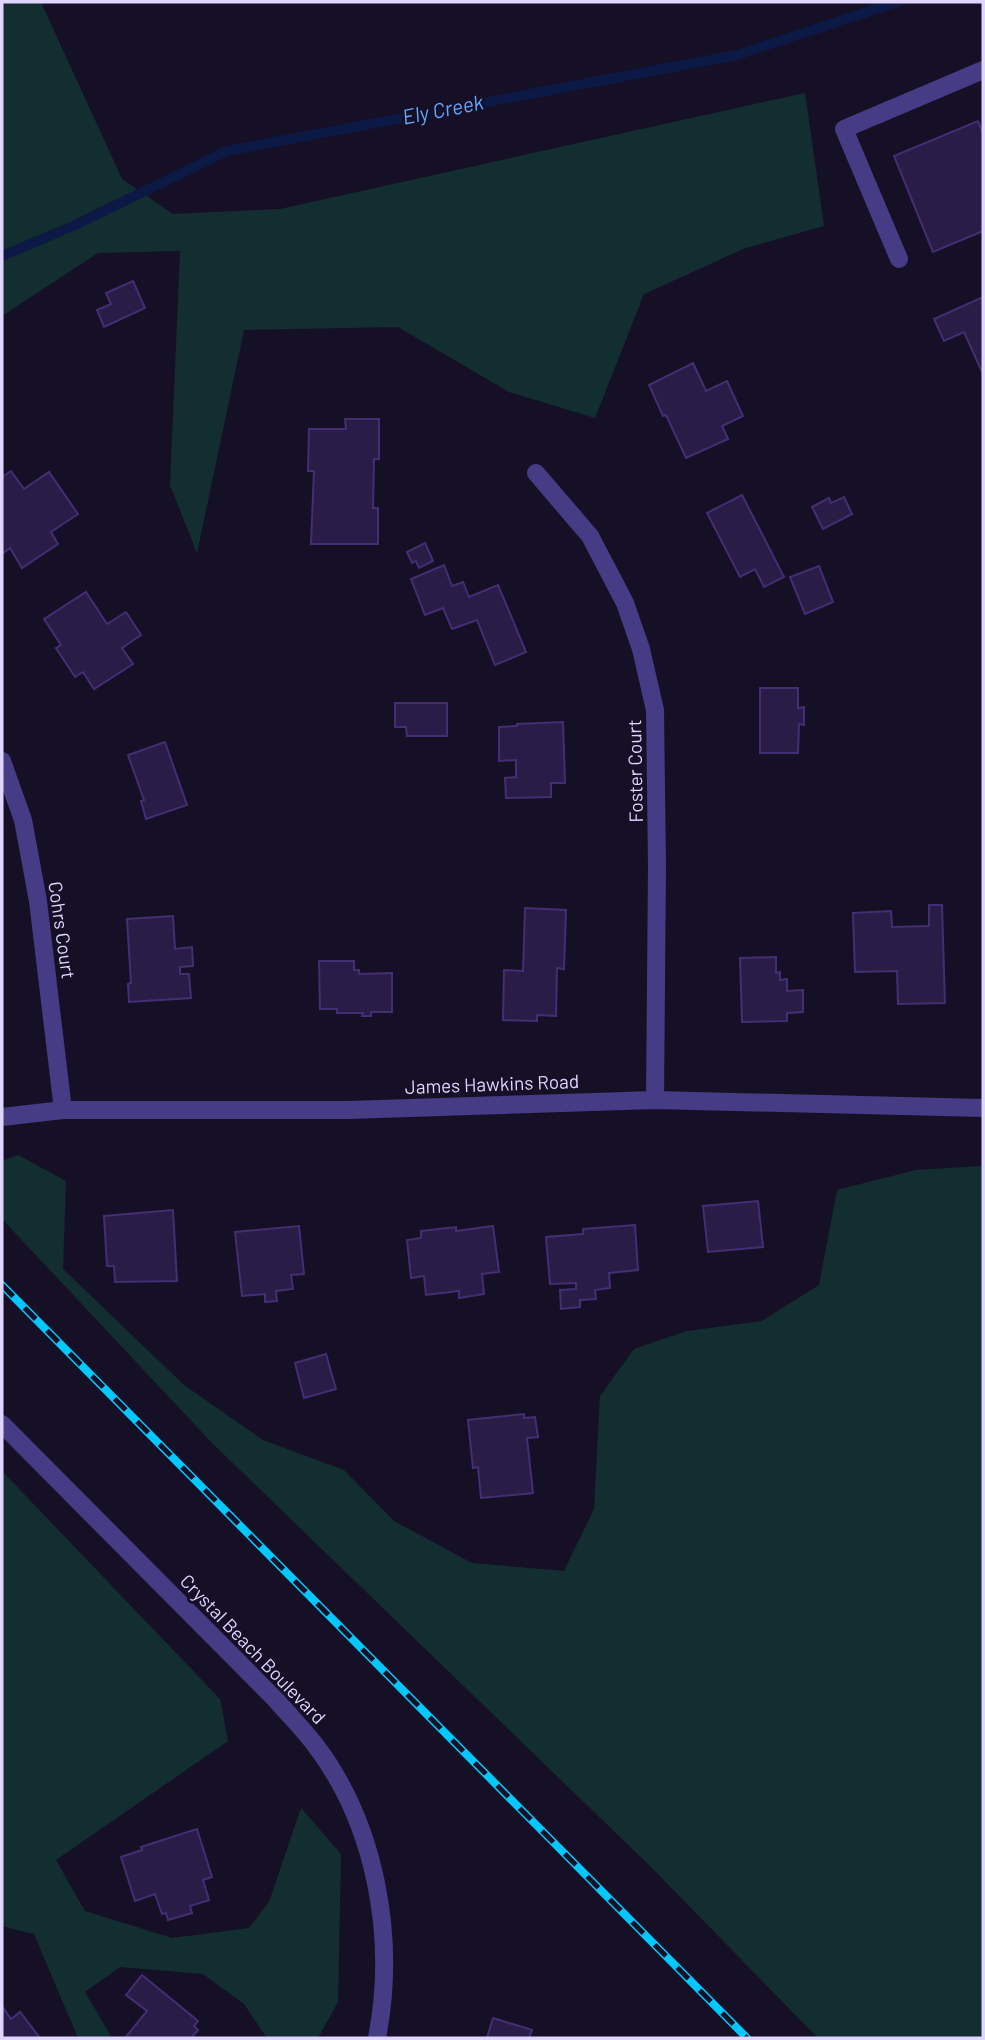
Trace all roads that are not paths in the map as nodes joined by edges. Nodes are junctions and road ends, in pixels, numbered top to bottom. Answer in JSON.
{"nodes":[{"id":1,"x":983,"y":69,"type":"edge"},
{"id":2,"x":899,"y":259,"type":"dead end"},
{"id":3,"x":536,"y":473,"type":"dead end"},
{"id":4,"x":2,"y":761,"type":"edge"},
{"id":5,"x":655,"y":1100,"type":"junction"},
{"id":6,"x":983,"y":1108,"type":"edge"},
{"id":7,"x":63,"y":1110,"type":"junction"},
{"id":8,"x":2,"y":1117,"type":"edge"},
{"id":9,"x":2,"y":1424,"type":"edge"},
{"id":10,"x":377,"y":2038,"type":"edge"}],
"edges":[{"from":1,"to":2,"type":"street"},
{"from":3,"to":5,"type":"street","name":"Foster Court"},
{"from":4,"to":7,"type":"street","name":"Cohrs Court"},
{"from":5,"to":6,"type":"street","name":"James Hawkins Road"},
{"from":5,"to":7,"type":"street","name":"James Hawkins Road"},
{"from":7,"to":8,"type":"street","name":"James Hawkins Road"},
{"from":9,"to":10,"type":"street","name":"Crystal Beach Boulevard"}]}
